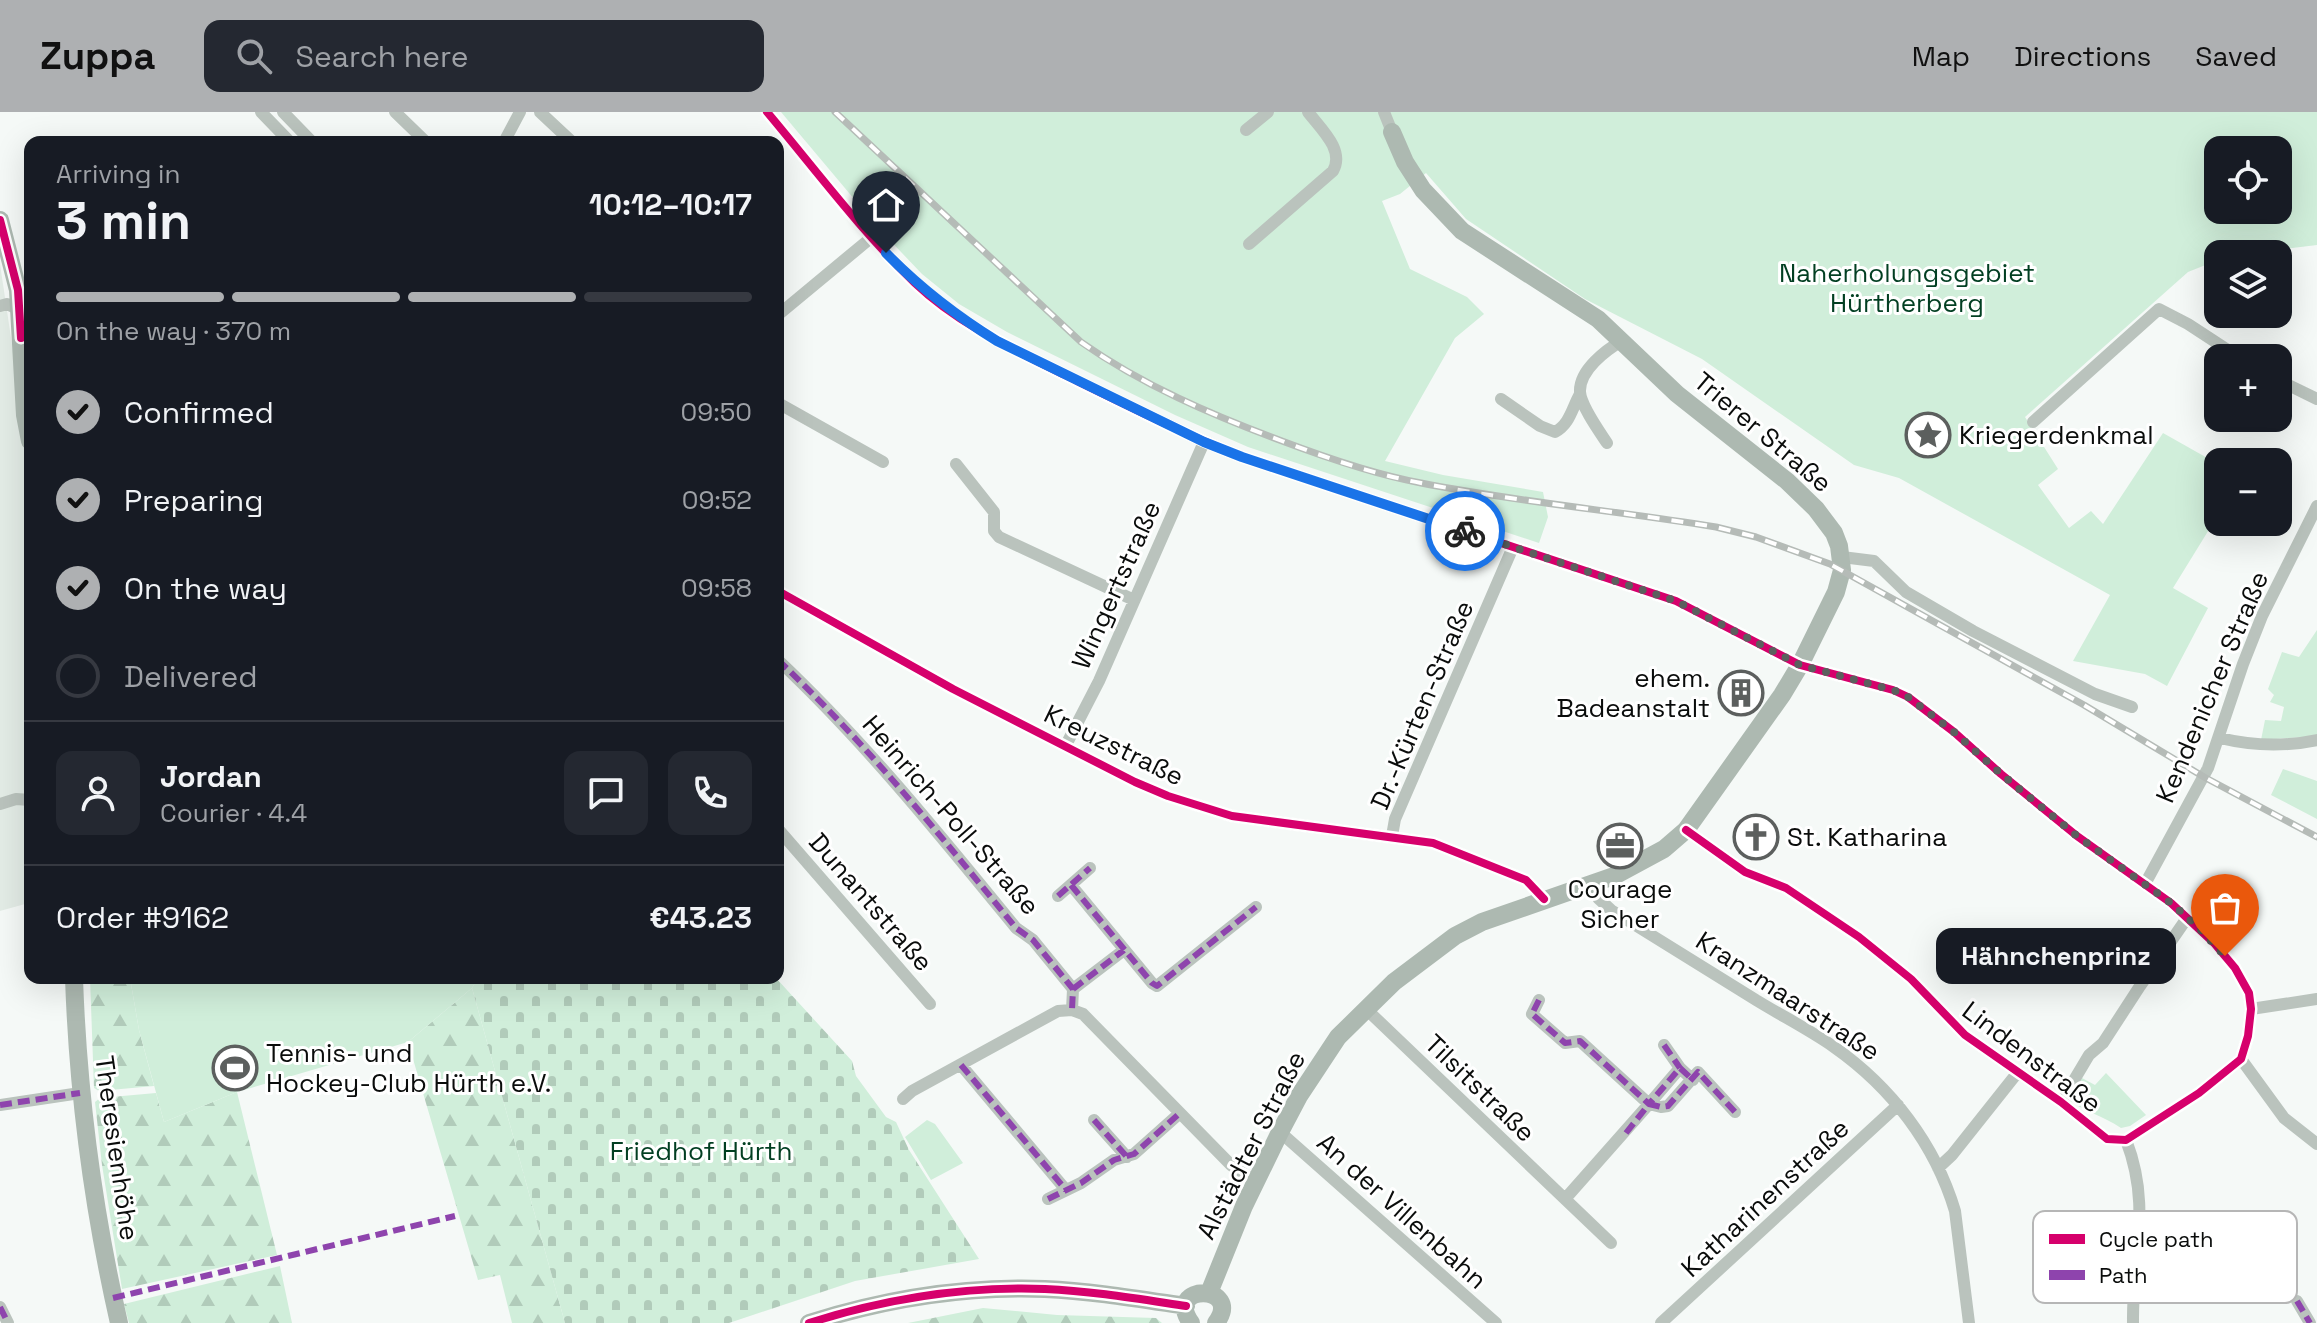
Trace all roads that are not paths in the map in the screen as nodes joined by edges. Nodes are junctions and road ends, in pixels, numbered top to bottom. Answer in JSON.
{"nodes":[{"id":1,"x":261,"y":112,"type":"edge"},
{"id":2,"x":283,"y":112,"type":"edge"},
{"id":3,"x":395,"y":112,"type":"edge"},
{"id":4,"x":520,"y":112,"type":"edge"},
{"id":5,"x":540,"y":112,"type":"edge"},
{"id":6,"x":767,"y":112,"type":"edge"},
{"id":7,"x":1268,"y":112,"type":"edge"},
{"id":8,"x":1308,"y":112,"type":"edge"},
{"id":9,"x":1384,"y":112,"type":"edge"},
{"id":10,"x":1246,"y":130,"type":"dead end"},
{"id":11,"x":1392,"y":132,"type":"joint"},
{"id":12,"x":284,"y":136,"type":"edge"},
{"id":13,"x":306,"y":136,"type":"edge"},
{"id":14,"x":420,"y":136,"type":"edge"},
{"id":15,"x":507,"y":136,"type":"edge"},
{"id":16,"x":566,"y":136,"type":"edge"},
{"id":17,"x":0,"y":220,"type":"edge"},
{"id":18,"x":872,"y":237,"type":"junction"},
{"id":19,"x":1249,"y":244,"type":"dead end"},
{"id":20,"x":0,"y":306,"type":"edge"},
{"id":21,"x":20,"y":310,"type":"junction"},
{"id":22,"x":784,"y":310,"type":"edge"},
{"id":23,"x":1623,"y":340,"type":"junction"},
{"id":24,"x":2219,"y":344,"type":"edge"},
{"id":25,"x":2292,"y":386,"type":"edge"},
{"id":26,"x":24,"y":394,"type":"edge"},
{"id":27,"x":1580,"y":394,"type":"junction"},
{"id":28,"x":2316,"y":397,"type":"edge"},
{"id":29,"x":1501,"y":399,"type":"dead end"},
{"id":30,"x":784,"y":406,"type":"edge"},
{"id":31,"x":2033,"y":422,"type":"dead end"},
{"id":32,"x":1204,"y":442,"type":"junction"},
{"id":33,"x":1607,"y":443,"type":"dead end"},
{"id":34,"x":883,"y":462,"type":"dead end"},
{"id":35,"x":956,"y":464,"type":"dead end"},
{"id":36,"x":2317,"y":506,"type":"edge"},
{"id":37,"x":1513,"y":547,"type":"junction"},
{"id":38,"x":1842,"y":557,"type":"junction"},
{"id":39,"x":784,"y":594,"type":"edge"},
{"id":40,"x":1134,"y":600,"type":"junction"},
{"id":41,"x":1800,"y":665,"type":"junction"},
{"id":42,"x":784,"y":666,"type":"edge"},
{"id":43,"x":2132,"y":707,"type":"dead end"},
{"id":44,"x":2220,"y":738,"type":"junction"},
{"id":45,"x":2317,"y":740,"type":"edge"},
{"id":46,"x":1066,"y":745,"type":"junction"},
{"id":47,"x":24,"y":800,"type":"edge"},
{"id":48,"x":0,"y":804,"type":"edge"},
{"id":49,"x":1686,"y":830,"type":"junction"},
{"id":50,"x":784,"y":836,"type":"edge"},
{"id":51,"x":1392,"y":836,"type":"junction"},
{"id":52,"x":1090,"y":868,"type":"dead end"},
{"id":53,"x":1592,"y":884,"type":"junction"},
{"id":54,"x":2145,"y":884,"type":"junction"},
{"id":55,"x":1071,"y":885,"type":"junction"},
{"id":56,"x":1058,"y":896,"type":"dead end"},
{"id":57,"x":1544,"y":899,"type":"junction"},
{"id":58,"x":1256,"y":907,"type":"dead end"},
{"id":59,"x":2187,"y":918,"type":"junction"},
{"id":60,"x":1124,"y":950,"type":"junction"},
{"id":61,"x":74,"y":984,"type":"edge"},
{"id":62,"x":1073,"y":989,"type":"junction"},
{"id":63,"x":2317,"y":999,"type":"edge"},
{"id":64,"x":1539,"y":1000,"type":"dead end"},
{"id":65,"x":930,"y":1004,"type":"dead end"},
{"id":66,"x":1365,"y":1008,"type":"junction"},
{"id":67,"x":2251,"y":1009,"type":"junction"},
{"id":68,"x":1072,"y":1010,"type":"junction"},
{"id":69,"x":1664,"y":1045,"type":"dead end"},
{"id":70,"x":2241,"y":1059,"type":"junction"},
{"id":71,"x":961,"y":1065,"type":"junction"},
{"id":72,"x":1680,"y":1068,"type":"junction"},
{"id":73,"x":2018,"y":1072,"type":"junction"},
{"id":74,"x":1693,"y":1080,"type":"junction"},
{"id":75,"x":80,"y":1093,"type":"junction"},
{"id":76,"x":903,"y":1099,"type":"dead end"},
{"id":77,"x":2061,"y":1102,"type":"junction"},
{"id":78,"x":1649,"y":1104,"type":"junction"},
{"id":79,"x":0,"y":1105,"type":"edge"},
{"id":80,"x":1898,"y":1105,"type":"junction"},
{"id":81,"x":1735,"y":1112,"type":"dead end"},
{"id":82,"x":1180,"y":1113,"type":"junction"},
{"id":83,"x":1094,"y":1120,"type":"dead end"},
{"id":84,"x":1280,"y":1132,"type":"junction"},
{"id":85,"x":2126,"y":1140,"type":"junction"},
{"id":86,"x":2317,"y":1144,"type":"edge"},
{"id":87,"x":1127,"y":1157,"type":"junction"},
{"id":88,"x":1938,"y":1168,"type":"junction"},
{"id":89,"x":1255,"y":1182,"type":"junction"},
{"id":90,"x":1066,"y":1190,"type":"junction"},
{"id":91,"x":1048,"y":1199,"type":"dead end"},
{"id":92,"x":1565,"y":1199,"type":"junction"},
{"id":93,"x":2141,"y":1211,"type":"edge"},
{"id":94,"x":1611,"y":1243,"type":"dead end"},
{"id":95,"x":1209,"y":1293,"type":"junction"},
{"id":96,"x":2297,"y":1301,"type":"dead end"},
{"id":97,"x":2134,"y":1303,"type":"edge"},
{"id":98,"x":0,"y":1307,"type":"edge"},
{"id":99,"x":1188,"y":1315,"type":"edge"},
{"id":100,"x":1225,"y":1321,"type":"edge"},
{"id":101,"x":8,"y":1323,"type":"edge"},
{"id":102,"x":119,"y":1323,"type":"edge"},
{"id":103,"x":809,"y":1323,"type":"edge"},
{"id":104,"x":1496,"y":1323,"type":"edge"},
{"id":105,"x":1661,"y":1323,"type":"edge"},
{"id":106,"x":1969,"y":1323,"type":"edge"},
{"id":107,"x":2133,"y":1323,"type":"edge"},
{"id":108,"x":2310,"y":1323,"type":"edge"}],
"edges":[{"from":1,"to":12,"type":"street"},
{"from":2,"to":13,"type":"street"},
{"from":3,"to":14,"type":"street"},
{"from":4,"to":15,"type":"street"},
{"from":5,"to":16,"type":"street"},
{"from":6,"to":18,"type":"street"},
{"from":7,"to":10,"type":"street"},
{"from":8,"to":19,"type":"street"},
{"from":9,"to":11,"type":"street","name":"Trierer Straße"},
{"from":11,"to":23,"type":"street","name":"Trierer Straße"},
{"from":17,"to":21,"type":"street"},
{"from":18,"to":22,"type":"street"},
{"from":18,"to":32,"type":"street"},
{"from":20,"to":21,"type":"street"},
{"from":21,"to":26,"type":"street"},
{"from":23,"to":27,"type":"street"},
{"from":23,"to":38,"type":"street","name":"Trierer Straße"},
{"from":24,"to":31,"type":"street"},
{"from":25,"to":28,"type":"street"},
{"from":27,"to":29,"type":"street"},
{"from":27,"to":33,"type":"street"},
{"from":30,"to":34,"type":"street"},
{"from":32,"to":37,"type":"street"},
{"from":32,"to":40,"type":"street","name":"Wingertstraße"},
{"from":35,"to":40,"type":"street"},
{"from":36,"to":44,"type":"street","name":"Kendenicher Straße"},
{"from":37,"to":41,"type":"street"},
{"from":37,"to":51,"type":"street","name":"Dr.-Kürten-Straße"},
{"from":38,"to":41,"type":"street"},
{"from":38,"to":43,"type":"street"},
{"from":39,"to":46,"type":"street","name":"Kreuzstraße"},
{"from":40,"to":46,"type":"street","name":"Wingertstraße"},
{"from":41,"to":49,"type":"street","name":"Alstädter Straße"},
{"from":41,"to":54,"type":"street"},
{"from":42,"to":62,"type":"street","name":"Heinrich-Poll-Straße"},
{"from":44,"to":45,"type":"street"},
{"from":44,"to":54,"type":"street","name":"Kendenicher Straße"},
{"from":46,"to":51,"type":"street","name":"Kreuzstraße"},
{"from":47,"to":48,"type":"street"},
{"from":49,"to":53,"type":"street","name":"Alstädter Straße"},
{"from":49,"to":73,"type":"street","name":"Lindenstraße"},
{"from":50,"to":65,"type":"street","name":"Dunantstraße"},
{"from":51,"to":57,"type":"street","name":"Kreuzstraße"},
{"from":52,"to":55,"type":"street"},
{"from":53,"to":57,"type":"street","name":"Alstädter Straße"},
{"from":53,"to":80,"type":"street","name":"Kranzmaarstraße"},
{"from":54,"to":59,"type":"street"},
{"from":55,"to":56,"type":"street"},
{"from":55,"to":60,"type":"street"},
{"from":57,"to":66,"type":"street","name":"Alstädter Straße"},
{"from":58,"to":60,"type":"street"},
{"from":59,"to":67,"type":"street"},
{"from":59,"to":77,"type":"street"},
{"from":60,"to":62,"type":"street"},
{"from":61,"to":75,"type":"street","name":"Theresienhöhe"},
{"from":62,"to":68,"type":"street"},
{"from":63,"to":67,"type":"street"},
{"from":64,"to":78,"type":"street"},
{"from":66,"to":84,"type":"street","name":"Alstädter Straße"},
{"from":66,"to":92,"type":"street","name":"Tilsitstraße"},
{"from":67,"to":70,"type":"street"},
{"from":68,"to":71,"type":"street"},
{"from":68,"to":82,"type":"street"},
{"from":69,"to":72,"type":"street"},
{"from":70,"to":85,"type":"street"},
{"from":70,"to":86,"type":"street"},
{"from":71,"to":76,"type":"street"},
{"from":71,"to":90,"type":"street"},
{"from":72,"to":74,"type":"street"},
{"from":72,"to":78,"type":"street"},
{"from":73,"to":77,"type":"street","name":"Lindenstraße"},
{"from":73,"to":88,"type":"street"},
{"from":74,"to":78,"type":"street"},
{"from":74,"to":81,"type":"street"},
{"from":75,"to":79,"type":"street"},
{"from":75,"to":102,"type":"street","name":"Theresienhöhe"},
{"from":77,"to":85,"type":"street","name":"Lindenstraße"},
{"from":78,"to":92,"type":"street"},
{"from":80,"to":88,"type":"street","name":"Kranzmaarstraße"},
{"from":80,"to":105,"type":"street","name":"Katharinenstraße"},
{"from":82,"to":87,"type":"street"},
{"from":82,"to":89,"type":"street"},
{"from":83,"to":87,"type":"street"},
{"from":84,"to":89,"type":"street","name":"Alstädter Straße"},
{"from":84,"to":104,"type":"street","name":"An der Villenbahn"},
{"from":85,"to":93,"type":"street"},
{"from":87,"to":90,"type":"street"},
{"from":88,"to":106,"type":"street","name":"Kranzmaarstraße"},
{"from":89,"to":95,"type":"street","name":"Alstädter Straße"},
{"from":90,"to":91,"type":"street"},
{"from":92,"to":94,"type":"street","name":"Tilsitstraße"},
{"from":95,"to":99,"type":"street"},
{"from":95,"to":100,"type":"street"},
{"from":96,"to":108,"type":"street"},
{"from":97,"to":107,"type":"street"},
{"from":98,"to":101,"type":"street"},
{"from":99,"to":103,"type":"street"}]}
